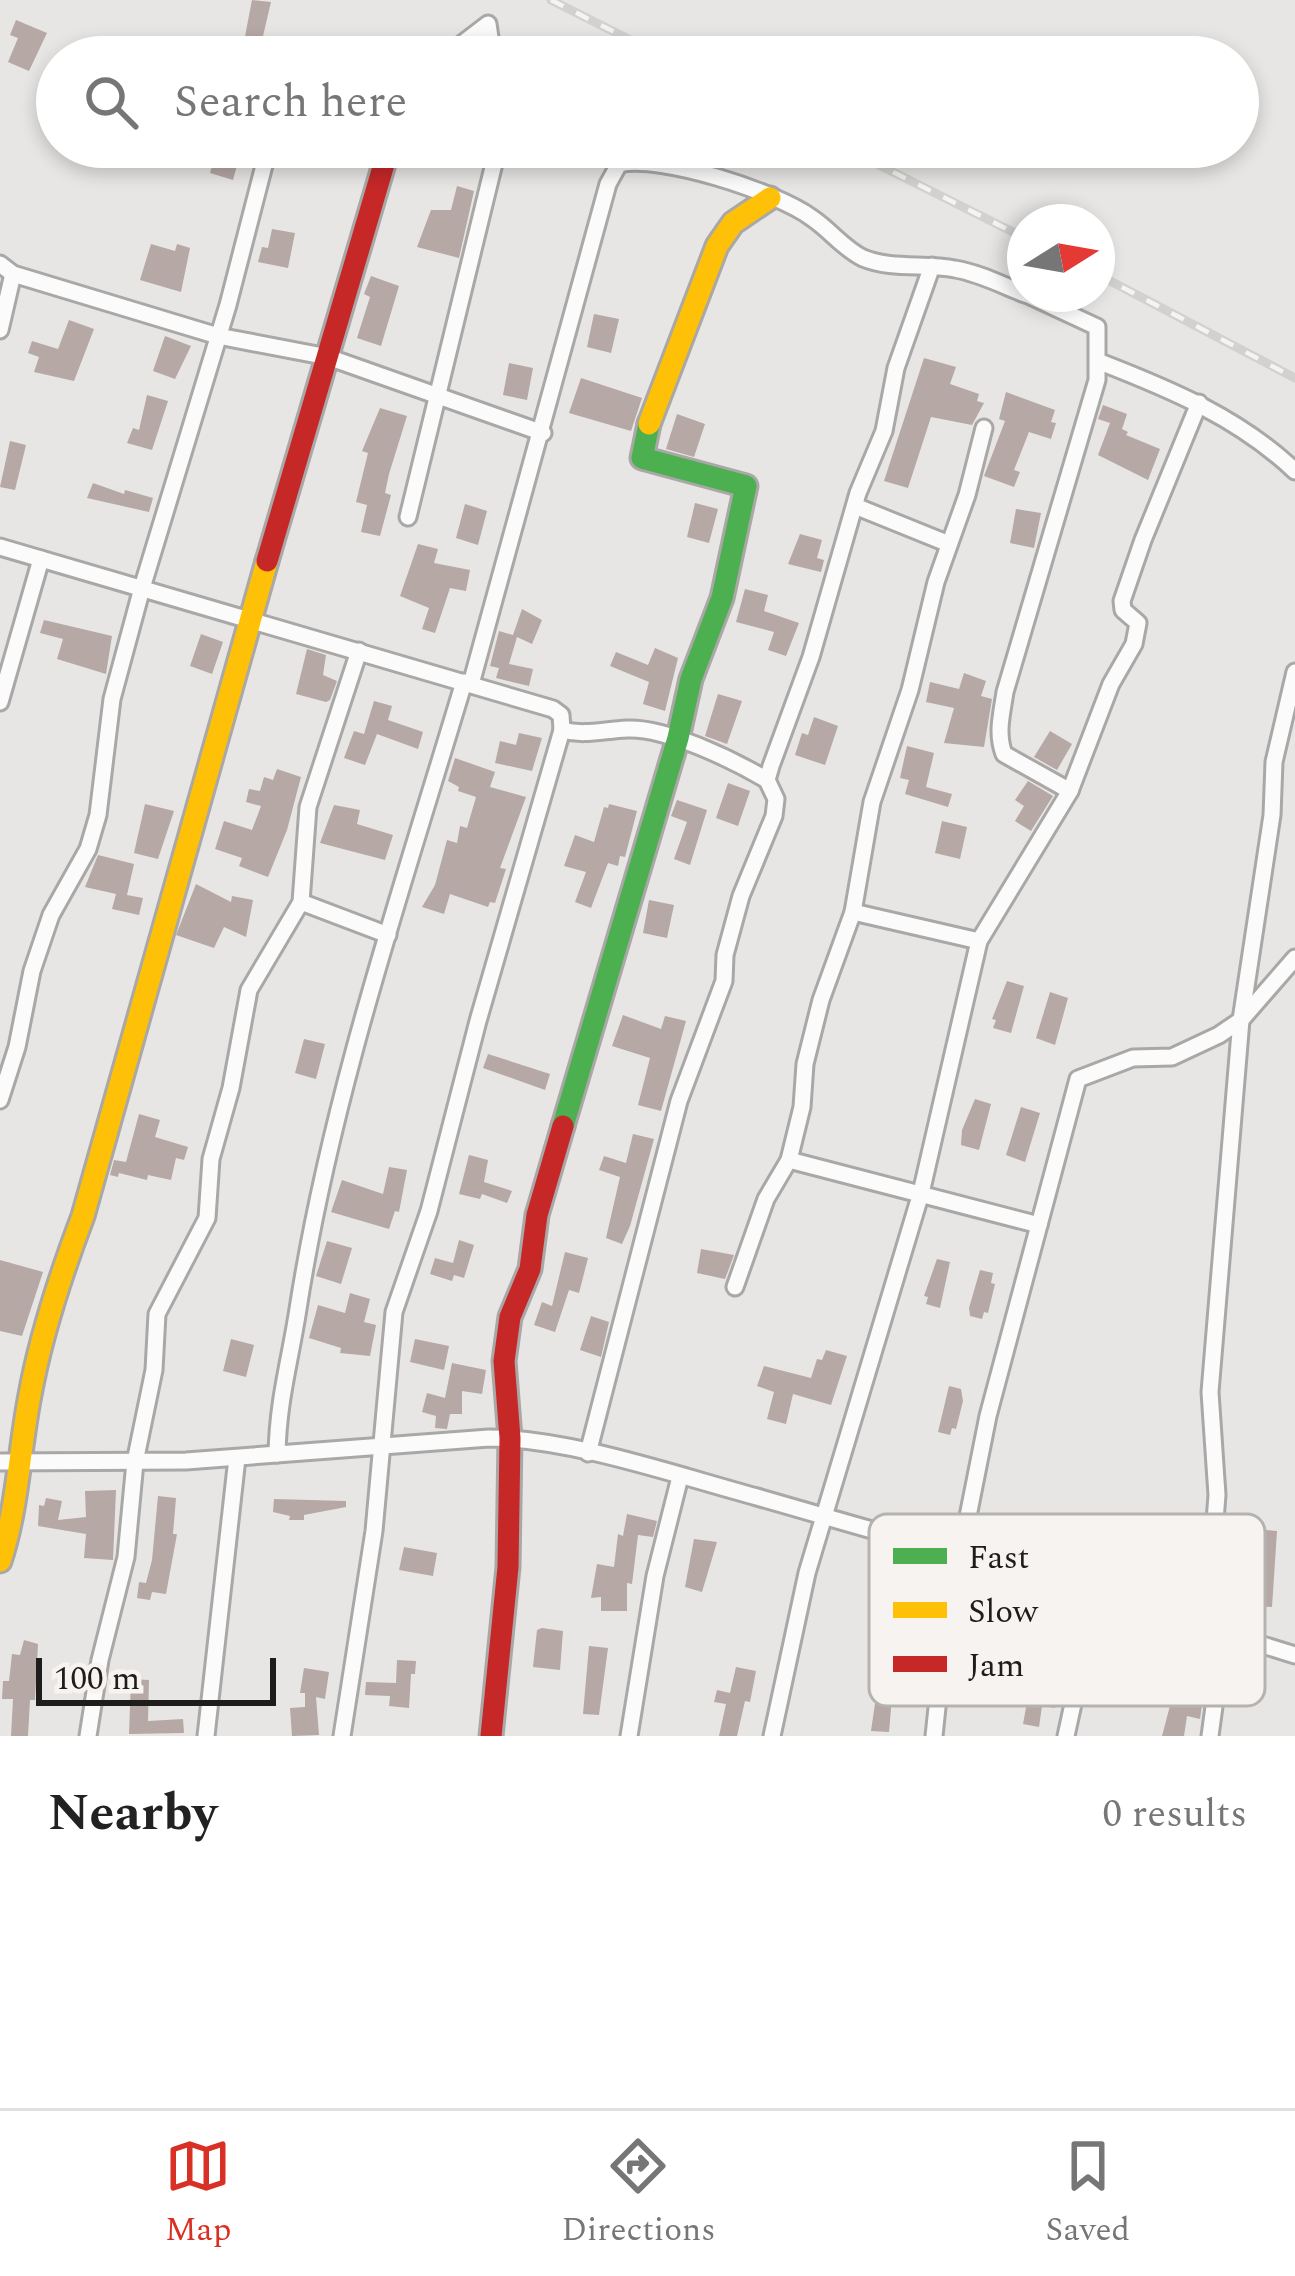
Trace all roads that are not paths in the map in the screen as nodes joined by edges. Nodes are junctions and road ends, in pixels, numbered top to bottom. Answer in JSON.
{"nodes":[{"id":1,"x":472,"y":36,"type":"edge"},
{"id":2,"x":490,"y":36,"type":"edge"},
{"id":3,"x":263,"y":168,"type":"edge"},
{"id":4,"x":382,"y":168,"type":"edge"},
{"id":5,"x":493,"y":168,"type":"edge"},
{"id":6,"x":617,"y":168,"type":"edge"},
{"id":7,"x":681,"y":168,"type":"edge"},
{"id":8,"x":770,"y":198,"type":"junction"},
{"id":9,"x":932,"y":266,"type":"junction"},
{"id":10,"x":7,"y":269,"type":"edge"},
{"id":11,"x":1007,"y":287,"type":"edge"},
{"id":12,"x":1065,"y":312,"type":"edge"},
{"id":13,"x":0,"y":329,"type":"edge"},
{"id":14,"x":218,"y":336,"type":"junction"},
{"id":15,"x":328,"y":358,"type":"junction"},
{"id":16,"x":1100,"y":362,"type":"junction"},
{"id":17,"x":436,"y":397,"type":"junction"},
{"id":18,"x":1199,"y":404,"type":"junction"},
{"id":19,"x":984,"y":428,"type":"dead end"},
{"id":20,"x":542,"y":433,"type":"junction"},
{"id":21,"x":1295,"y":471,"type":"edge"},
{"id":22,"x":854,"y":506,"type":"junction"},
{"id":23,"x":407,"y":517,"type":"dead end"},
{"id":24,"x":949,"y":544,"type":"junction"},
{"id":25,"x":0,"y":547,"type":"edge"},
{"id":26,"x":41,"y":559,"type":"junction"},
{"id":27,"x":142,"y":588,"type":"junction"},
{"id":28,"x":250,"y":620,"type":"junction"},
{"id":29,"x":359,"y":652,"type":"junction"},
{"id":30,"x":1295,"y":672,"type":"edge"},
{"id":31,"x":467,"y":683,"type":"junction"},
{"id":32,"x":0,"y":702,"type":"edge"},
{"id":33,"x":562,"y":730,"type":"junction"},
{"id":34,"x":678,"y":738,"type":"junction"},
{"id":35,"x":766,"y":780,"type":"junction"},
{"id":36,"x":1070,"y":791,"type":"junction"},
{"id":37,"x":301,"y":902,"type":"junction"},
{"id":38,"x":853,"y":913,"type":"junction"},
{"id":39,"x":388,"y":934,"type":"junction"},
{"id":40,"x":980,"y":941,"type":"junction"},
{"id":41,"x":1295,"y":958,"type":"edge"},
{"id":42,"x":1241,"y":1020,"type":"junction"},
{"id":43,"x":0,"y":1100,"type":"edge"},
{"id":44,"x":789,"y":1160,"type":"junction"},
{"id":45,"x":921,"y":1193,"type":"junction"},
{"id":46,"x":1039,"y":1225,"type":"junction"},
{"id":47,"x":735,"y":1287,"type":"dead end"},
{"id":48,"x":510,"y":1438,"type":"junction"},
{"id":49,"x":382,"y":1447,"type":"junction"},
{"id":50,"x":589,"y":1453,"type":"junction"},
{"id":51,"x":277,"y":1454,"type":"junction"},
{"id":52,"x":238,"y":1458,"type":"junction"},
{"id":53,"x":135,"y":1462,"type":"junction"},
{"id":54,"x":10,"y":1463,"type":"edge"},
{"id":55,"x":680,"y":1478,"type":"junction"},
{"id":56,"x":967,"y":1514,"type":"edge"},
{"id":57,"x":1216,"y":1514,"type":"edge"},
{"id":58,"x":822,"y":1515,"type":"junction"},
{"id":59,"x":869,"y":1528,"type":"edge"},
{"id":60,"x":0,"y":1562,"type":"edge"},
{"id":61,"x":1265,"y":1646,"type":"edge"},
{"id":62,"x":1295,"y":1655,"type":"edge"},
{"id":63,"x":937,"y":1706,"type":"edge"},
{"id":64,"x":1073,"y":1706,"type":"edge"},
{"id":65,"x":1214,"y":1706,"type":"edge"},
{"id":66,"x":88,"y":1736,"type":"edge"},
{"id":67,"x":206,"y":1736,"type":"edge"},
{"id":68,"x":342,"y":1736,"type":"edge"},
{"id":69,"x":491,"y":1736,"type":"edge"},
{"id":70,"x":629,"y":1736,"type":"edge"},
{"id":71,"x":772,"y":1736,"type":"edge"},
{"id":72,"x":934,"y":1736,"type":"edge"},
{"id":73,"x":1066,"y":1736,"type":"edge"},
{"id":74,"x":1210,"y":1736,"type":"edge"}],
"edges":[{"from":1,"to":2,"type":"street"},
{"from":3,"to":14,"type":"street"},
{"from":4,"to":15,"type":"street"},
{"from":5,"to":17,"type":"street"},
{"from":6,"to":20,"type":"street"},
{"from":7,"to":8,"type":"street"},
{"from":8,"to":9,"type":"street"},
{"from":8,"to":34,"type":"street"},
{"from":9,"to":11,"type":"street"},
{"from":9,"to":22,"type":"street"},
{"from":10,"to":13,"type":"street"},
{"from":10,"to":14,"type":"street"},
{"from":12,"to":16,"type":"street"},
{"from":14,"to":15,"type":"street"},
{"from":14,"to":27,"type":"street"},
{"from":15,"to":17,"type":"street"},
{"from":15,"to":28,"type":"street"},
{"from":16,"to":18,"type":"street"},
{"from":16,"to":36,"type":"street"},
{"from":17,"to":20,"type":"street"},
{"from":17,"to":23,"type":"street"},
{"from":18,"to":21,"type":"street"},
{"from":18,"to":36,"type":"street"},
{"from":19,"to":24,"type":"street"},
{"from":20,"to":31,"type":"street"},
{"from":22,"to":24,"type":"street"},
{"from":22,"to":35,"type":"street"},
{"from":24,"to":38,"type":"street"},
{"from":25,"to":26,"type":"street"},
{"from":26,"to":27,"type":"street"},
{"from":26,"to":32,"type":"street"},
{"from":27,"to":28,"type":"street"},
{"from":27,"to":43,"type":"street"},
{"from":28,"to":29,"type":"street"},
{"from":28,"to":54,"type":"street"},
{"from":29,"to":31,"type":"street"},
{"from":29,"to":37,"type":"street"},
{"from":30,"to":42,"type":"street"},
{"from":31,"to":33,"type":"street"},
{"from":31,"to":39,"type":"street"},
{"from":33,"to":34,"type":"street"},
{"from":33,"to":49,"type":"street"},
{"from":34,"to":35,"type":"street"},
{"from":34,"to":48,"type":"street"},
{"from":35,"to":50,"type":"street"},
{"from":36,"to":40,"type":"street"},
{"from":37,"to":39,"type":"street"},
{"from":37,"to":53,"type":"street"},
{"from":38,"to":40,"type":"street"},
{"from":38,"to":44,"type":"street"},
{"from":39,"to":51,"type":"street"},
{"from":40,"to":45,"type":"street"},
{"from":41,"to":42,"type":"street"},
{"from":42,"to":46,"type":"street"},
{"from":42,"to":57,"type":"street"},
{"from":44,"to":45,"type":"street"},
{"from":44,"to":47,"type":"street"},
{"from":45,"to":46,"type":"street"},
{"from":45,"to":58,"type":"street"},
{"from":46,"to":56,"type":"street"},
{"from":48,"to":49,"type":"street"},
{"from":48,"to":50,"type":"street"},
{"from":48,"to":69,"type":"street"},
{"from":49,"to":51,"type":"street"},
{"from":49,"to":68,"type":"street"},
{"from":50,"to":55,"type":"street"},
{"from":51,"to":52,"type":"street"},
{"from":52,"to":53,"type":"street"},
{"from":52,"to":67,"type":"street"},
{"from":53,"to":54,"type":"street"},
{"from":53,"to":66,"type":"street"},
{"from":54,"to":60,"type":"street"},
{"from":55,"to":58,"type":"street"},
{"from":55,"to":70,"type":"street"},
{"from":58,"to":59,"type":"street"},
{"from":58,"to":71,"type":"street"},
{"from":61,"to":62,"type":"street"},
{"from":63,"to":72,"type":"street"},
{"from":64,"to":73,"type":"street"},
{"from":65,"to":74,"type":"street"}]}
